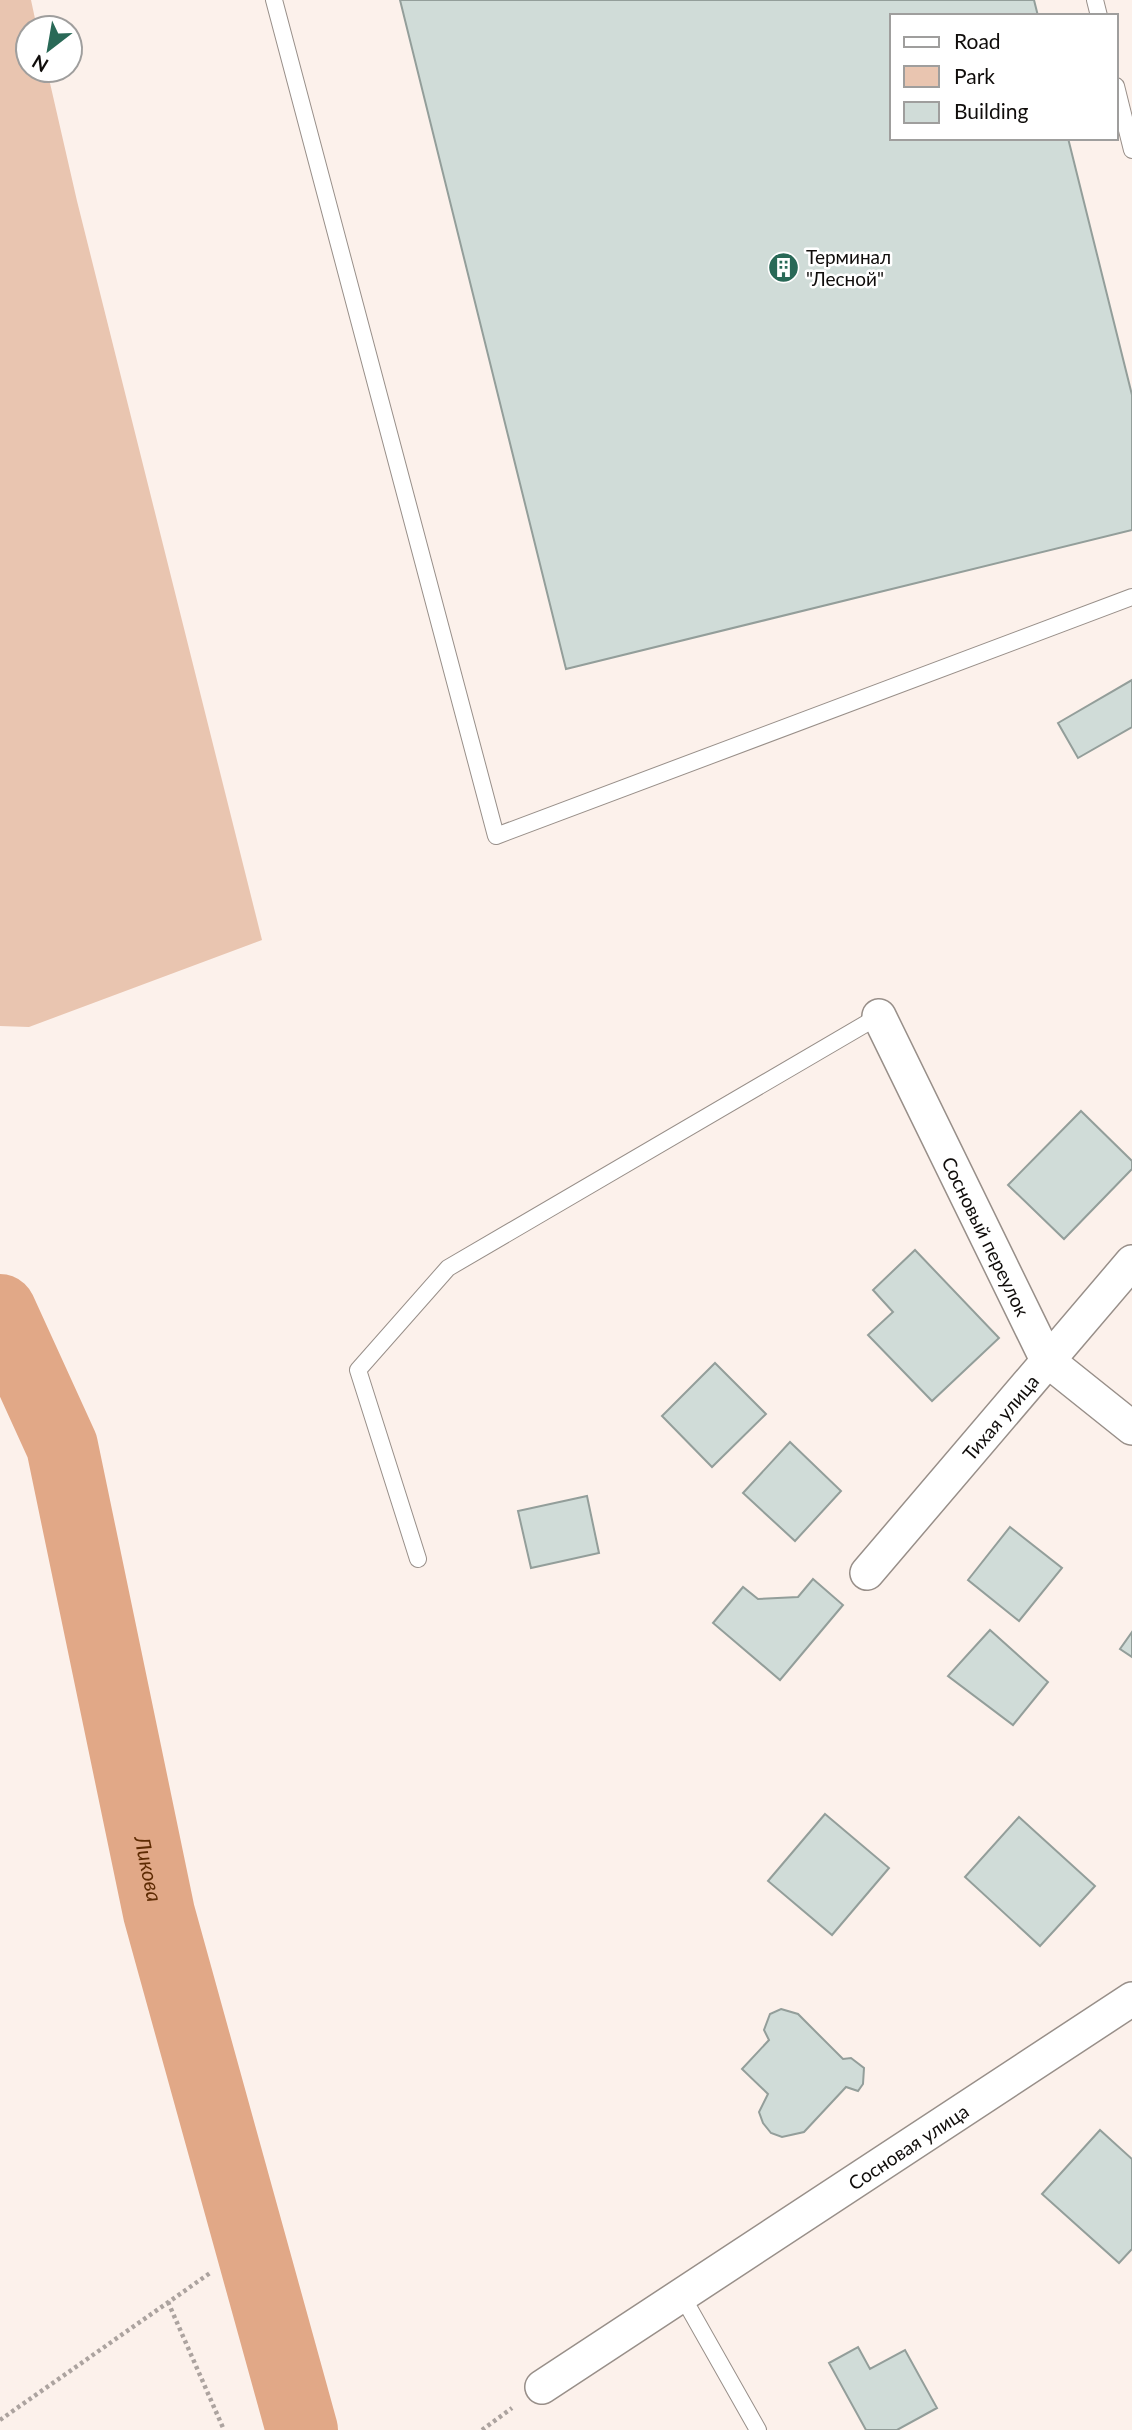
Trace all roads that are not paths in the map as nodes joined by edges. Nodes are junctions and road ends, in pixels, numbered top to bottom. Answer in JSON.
{"nodes":[{"id":1,"x":274,"y":0,"type":"edge"},
{"id":2,"x":1118,"y":94,"type":"edge"},
{"id":3,"x":1132,"y":150,"type":"edge"},
{"id":4,"x":1132,"y":597,"type":"edge"},
{"id":5,"x":879,"y":1016,"type":"joint"},
{"id":6,"x":1132,"y":1262,"type":"edge"},
{"id":7,"x":1046,"y":1360,"type":"junction"},
{"id":8,"x":1132,"y":1428,"type":"edge"},
{"id":9,"x":418,"y":1559,"type":"dead end"},
{"id":10,"x":867,"y":1573,"type":"dead end"},
{"id":11,"x":1132,"y":1999,"type":"edge"},
{"id":12,"x":681,"y":2294,"type":"junction"},
{"id":13,"x":542,"y":2387,"type":"dead end"},
{"id":14,"x":758,"y":2430,"type":"edge"}],
"edges":[{"from":1,"to":4,"type":"lane"},
{"from":2,"to":3,"type":"lane"},
{"from":5,"to":7,"type":"street","name":"Сосновый переулок"},
{"from":5,"to":9,"type":"lane"},
{"from":6,"to":7,"type":"street","name":"Тихая улица"},
{"from":7,"to":8,"type":"street","name":"Сосновый переулок"},
{"from":7,"to":10,"type":"street","name":"Тихая улица"},
{"from":11,"to":12,"type":"street","name":"Сосновая улица"},
{"from":12,"to":13,"type":"street","name":"Сосновая улица"},
{"from":12,"to":14,"type":"lane"}]}
